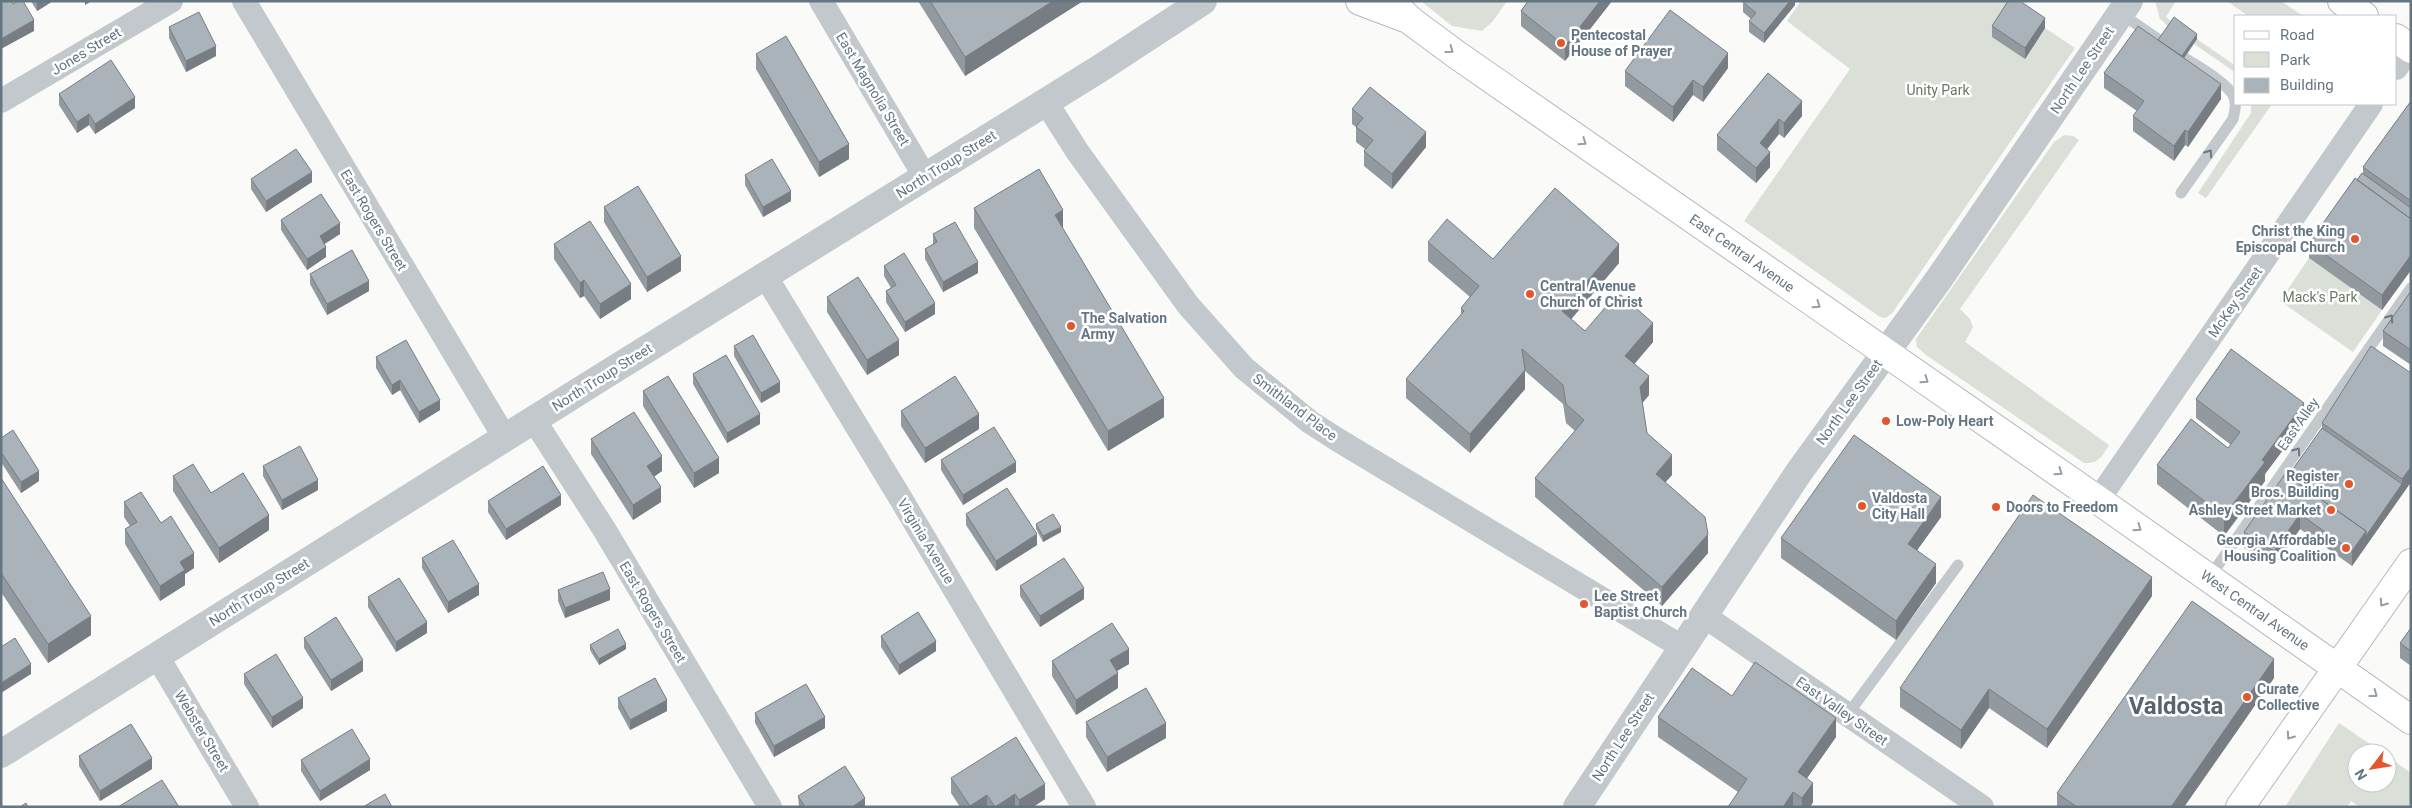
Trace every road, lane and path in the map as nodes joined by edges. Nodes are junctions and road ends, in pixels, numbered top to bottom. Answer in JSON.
{"nodes":[{"id":1,"x":171,"y":1,"type":"edge"},
{"id":2,"x":244,"y":1,"type":"edge"},
{"id":3,"x":821,"y":1,"type":"edge"},
{"id":4,"x":1203,"y":1,"type":"edge"},
{"id":5,"x":1360,"y":1,"type":"edge"},
{"id":6,"x":1390,"y":1,"type":"edge"},
{"id":7,"x":2342,"y":1,"type":"edge"},
{"id":8,"x":2124,"y":7,"type":"edge"},
{"id":9,"x":2363,"y":15,"type":"edge"},
{"id":10,"x":1411,"y":20,"type":"junction"},
{"id":11,"x":2161,"y":41,"type":"edge"},
{"id":12,"x":2184,"y":58,"type":"edge"},
{"id":13,"x":2234,"y":99,"type":"edge"},
{"id":14,"x":1,"y":101,"type":"edge"},
{"id":15,"x":1046,"y":102,"type":"junction"},
{"id":16,"x":2236,"y":105,"type":"edge"},
{"id":17,"x":2370,"y":105,"type":"edge"},
{"id":18,"x":925,"y":177,"type":"junction"},
{"id":19,"x":2181,"y":193,"type":"dead end"},
{"id":20,"x":766,"y":277,"type":"junction"},
{"id":21,"x":2411,"y":288,"type":"edge"},
{"id":22,"x":1885,"y":352,"type":"junction"},
{"id":23,"x":534,"y":420,"type":"junction"},
{"id":24,"x":505,"y":438,"type":"junction"},
{"id":25,"x":2098,"y":500,"type":"junction"},
{"id":26,"x":2411,"y":563,"type":"edge"},
{"id":27,"x":1958,"y":565,"type":"dead end"},
{"id":28,"x":2209,"y":578,"type":"junction"},
{"id":29,"x":1703,"y":615,"type":"junction"},
{"id":30,"x":1682,"y":647,"type":"junction"},
{"id":31,"x":157,"y":656,"type":"junction"},
{"id":32,"x":2338,"y":668,"type":"junction"},
{"id":33,"x":1848,"y":714,"type":"junction"},
{"id":34,"x":2411,"y":720,"type":"edge"},
{"id":35,"x":1,"y":754,"type":"edge"},
{"id":36,"x":247,"y":807,"type":"edge"},
{"id":37,"x":770,"y":807,"type":"edge"},
{"id":38,"x":1084,"y":807,"type":"edge"},
{"id":39,"x":1577,"y":807,"type":"edge"},
{"id":40,"x":1982,"y":807,"type":"edge"},
{"id":41,"x":2240,"y":807,"type":"edge"}],
"edges":[{"from":1,"to":14,"type":"street","name":"Jones Street"},
{"from":2,"to":24,"type":"street","name":"East Rogers Street"},
{"from":3,"to":18,"type":"street","name":"East Magnolia Street"},
{"from":4,"to":15,"type":"street","name":"North Troup Street"},
{"from":5,"to":10,"type":"main road"},
{"from":6,"to":10,"type":"main road","name":"East Central Avenue"},
{"from":7,"to":9,"type":"main road"},
{"from":8,"to":11,"type":"lane"},
{"from":8,"to":22,"type":"street","name":"North Lee Street"},
{"from":10,"to":22,"type":"main road","name":"East Central Avenue","one_way":true},
{"from":13,"to":12,"type":"lane","one_way":true},
{"from":15,"to":18,"type":"street","name":"North Troup Street"},
{"from":15,"to":30,"type":"street","name":"Smithland Place"},
{"from":19,"to":16,"type":"lane","one_way":true},
{"from":17,"to":25,"type":"street","name":"McKey Street"},
{"from":18,"to":20,"type":"street","name":"North Troup Street"},
{"from":20,"to":23,"type":"street","name":"North Troup Street"},
{"from":20,"to":38,"type":"street","name":"Virginia Avenue"},
{"from":28,"to":21,"type":"lane","name":"East Alley","one_way":true},
{"from":22,"to":25,"type":"main road","name":"East Central Avenue","one_way":true},
{"from":22,"to":29,"type":"street","name":"North Lee Street"},
{"from":23,"to":24,"type":"street","name":"North Troup Street"},
{"from":23,"to":37,"type":"street","name":"East Rogers Street"},
{"from":24,"to":31,"type":"street","name":"North Troup Street"},
{"from":25,"to":28,"type":"main road","name":"West Central Avenue","one_way":true},
{"from":26,"to":32,"type":"main road","one_way":true},
{"from":27,"to":33,"type":"lane"},
{"from":28,"to":32,"type":"main road","name":"West Central Avenue"},
{"from":29,"to":30,"type":"street","name":"North Lee Street"},
{"from":29,"to":33,"type":"street","name":"East Valley Street"},
{"from":30,"to":39,"type":"street","name":"North Lee Street"},
{"from":31,"to":35,"type":"street","name":"North Troup Street"},
{"from":31,"to":36,"type":"street","name":"Webster Street"},
{"from":32,"to":34,"type":"main road","name":"West Central Avenue","one_way":true},
{"from":32,"to":41,"type":"main road","one_way":true},
{"from":33,"to":40,"type":"street","name":"East Valley Street"}]}
